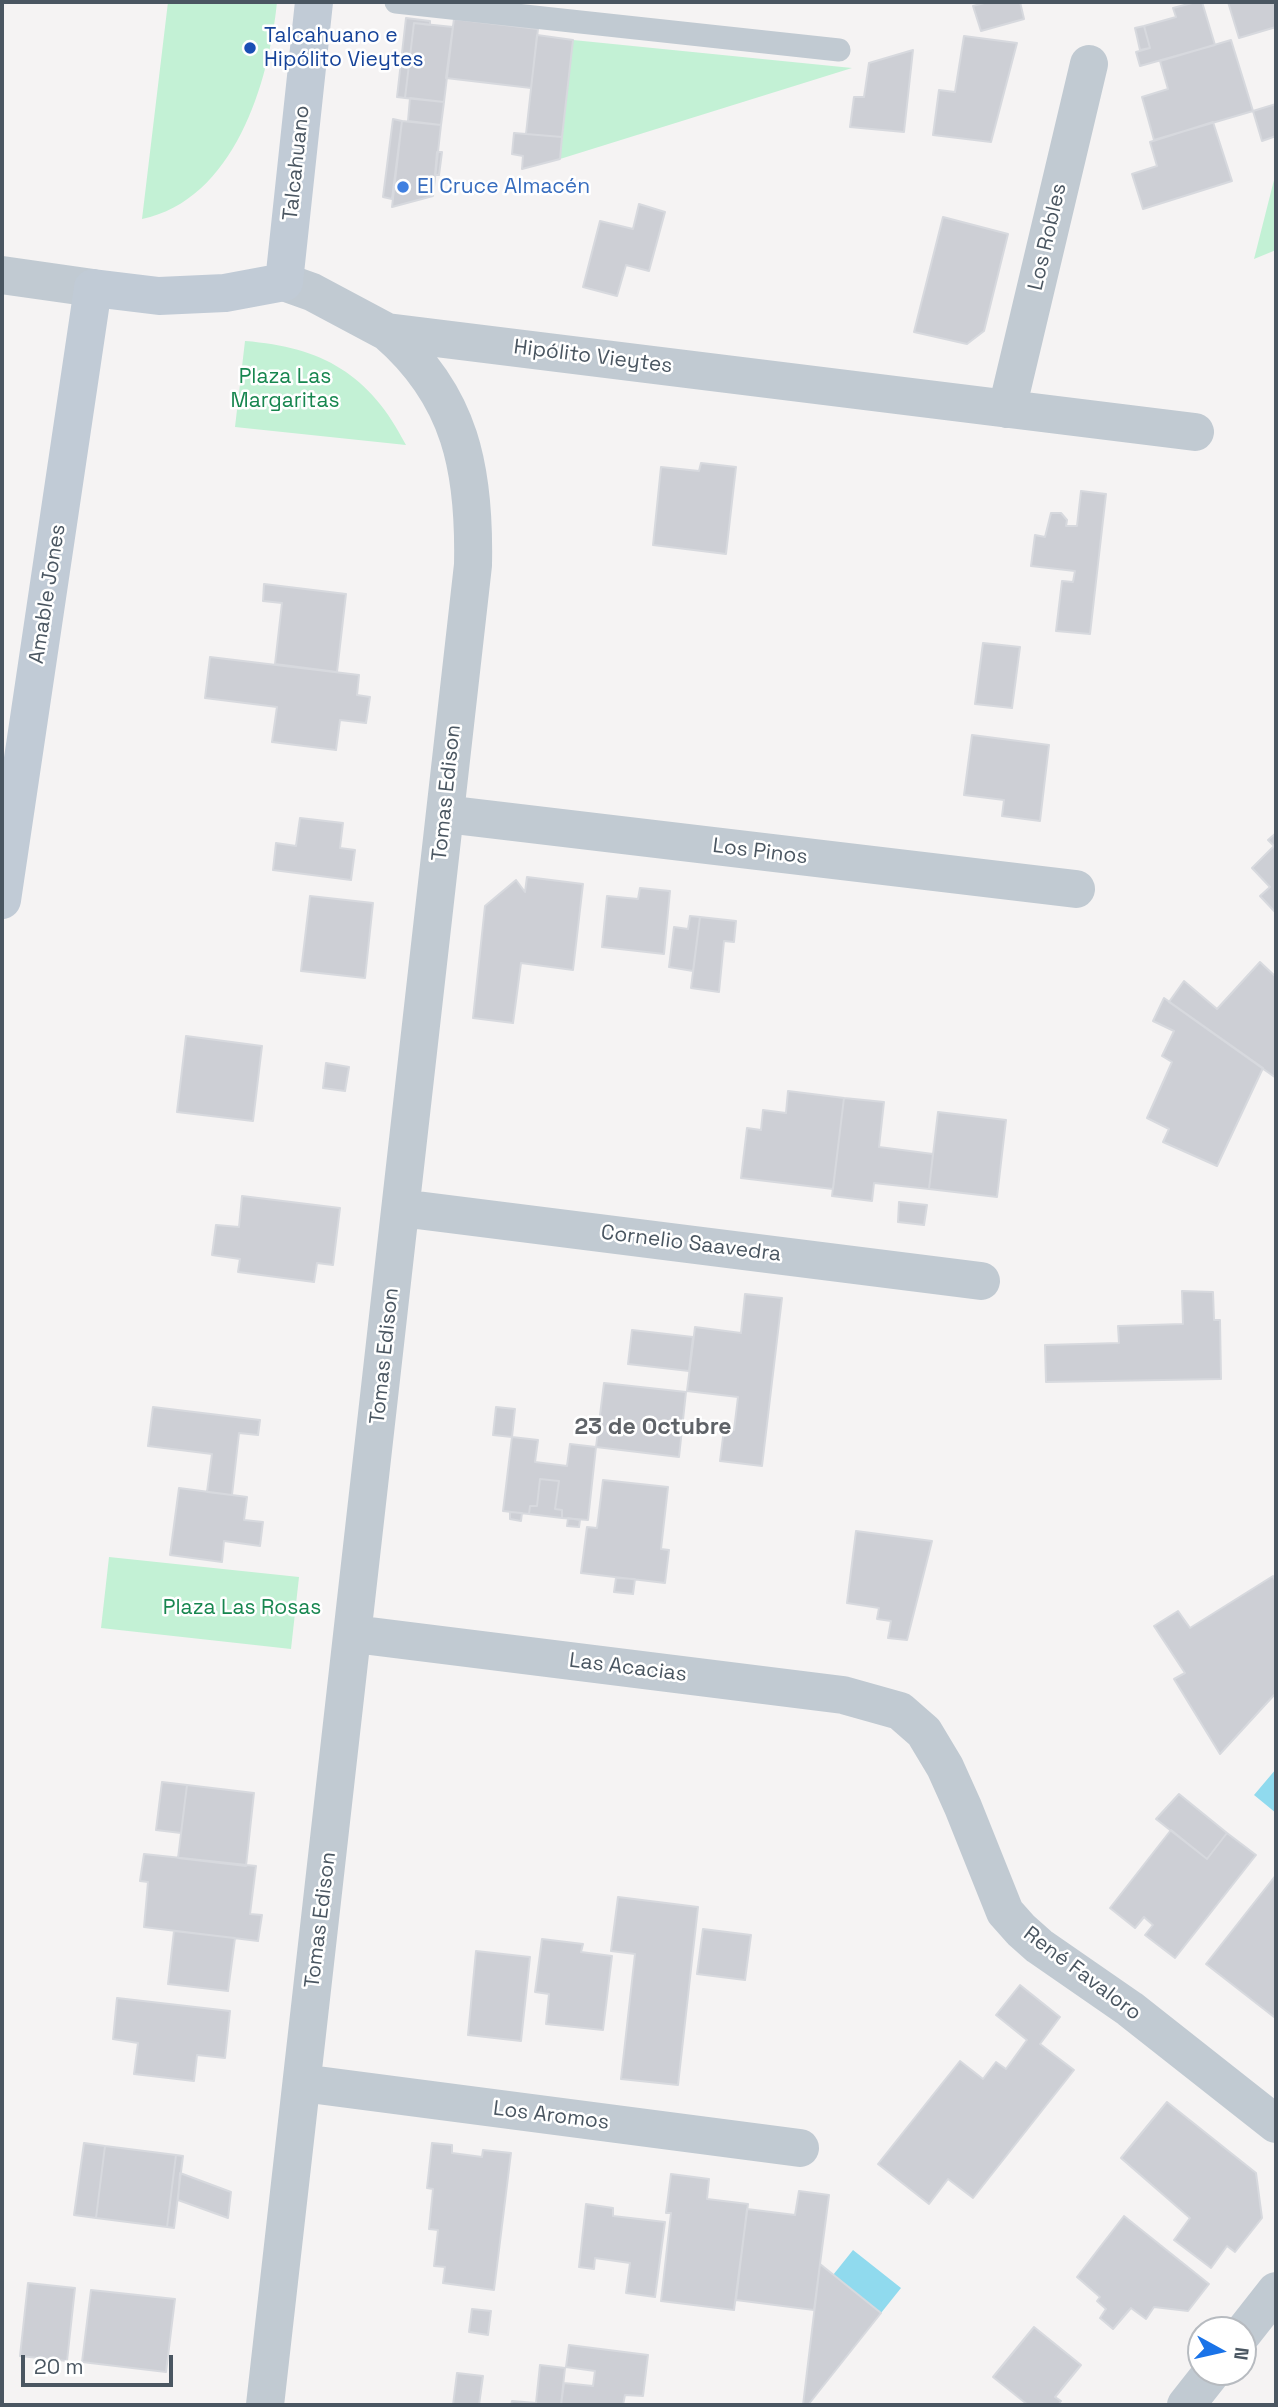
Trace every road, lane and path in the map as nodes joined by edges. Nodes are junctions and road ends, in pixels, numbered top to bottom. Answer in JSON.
{"nodes":[{"id":1,"x":314,"y":2,"type":"edge"},
{"id":2,"x":396,"y":2,"type":"edge"},
{"id":3,"x":839,"y":50,"type":"dead end"},
{"id":4,"x":1089,"y":64,"type":"dead end"},
{"id":5,"x":2,"y":275,"type":"edge"},
{"id":6,"x":284,"y":282,"type":"junction"},
{"id":7,"x":93,"y":288,"type":"junction"},
{"id":8,"x":387,"y":332,"type":"junction"},
{"id":9,"x":1007,"y":409,"type":"junction"},
{"id":10,"x":1195,"y":432,"type":"dead end"},
{"id":11,"x":444,"y":814,"type":"junction"},
{"id":12,"x":1076,"y":889,"type":"dead end"},
{"id":13,"x":2,"y":900,"type":"edge"},
{"id":14,"x":401,"y":1208,"type":"junction"},
{"id":15,"x":981,"y":1281,"type":"dead end"},
{"id":16,"x":354,"y":1634,"type":"junction"},
{"id":17,"x":900,"y":1711,"type":"joint"},
{"id":18,"x":302,"y":2083,"type":"junction"},
{"id":19,"x":1276,"y":2124,"type":"edge"},
{"id":20,"x":800,"y":2148,"type":"dead end"},
{"id":21,"x":1276,"y":2291,"type":"edge"},
{"id":22,"x":1256,"y":2316,"type":"edge"},
{"id":23,"x":1201,"y":2386,"type":"edge"},
{"id":24,"x":265,"y":2405,"type":"edge"},
{"id":25,"x":1186,"y":2405,"type":"edge"}],
"edges":[{"from":1,"to":6,"type":"street","name":"Talcahuano"},
{"from":2,"to":3,"type":"lane"},
{"from":4,"to":9,"type":"street","name":"Los Robles"},
{"from":5,"to":7,"type":"street"},
{"from":6,"to":7,"type":"street"},
{"from":6,"to":8,"type":"street","name":"Hipólito Vieytes"},
{"from":7,"to":13,"type":"street","name":"Amable Jones"},
{"from":8,"to":9,"type":"street","name":"Hipólito Vieytes"},
{"from":8,"to":11,"type":"street","name":"Tomas Edison"},
{"from":9,"to":10,"type":"street","name":"Hipólito Vieytes"},
{"from":11,"to":12,"type":"street","name":"Los Pinos"},
{"from":11,"to":14,"type":"street","name":"Tomas Edison"},
{"from":14,"to":15,"type":"street","name":"Cornelio Saavedra"},
{"from":14,"to":16,"type":"street","name":"Tomas Edison"},
{"from":16,"to":17,"type":"street","name":"Las Acacias"},
{"from":16,"to":18,"type":"street","name":"Tomas Edison"},
{"from":17,"to":19,"type":"street","name":"René Favaloro"},
{"from":18,"to":20,"type":"street","name":"Los Aromos"},
{"from":18,"to":24,"type":"street","name":"Tomas Edison"},
{"from":21,"to":22,"type":"street"},
{"from":23,"to":25,"type":"street"}]}
